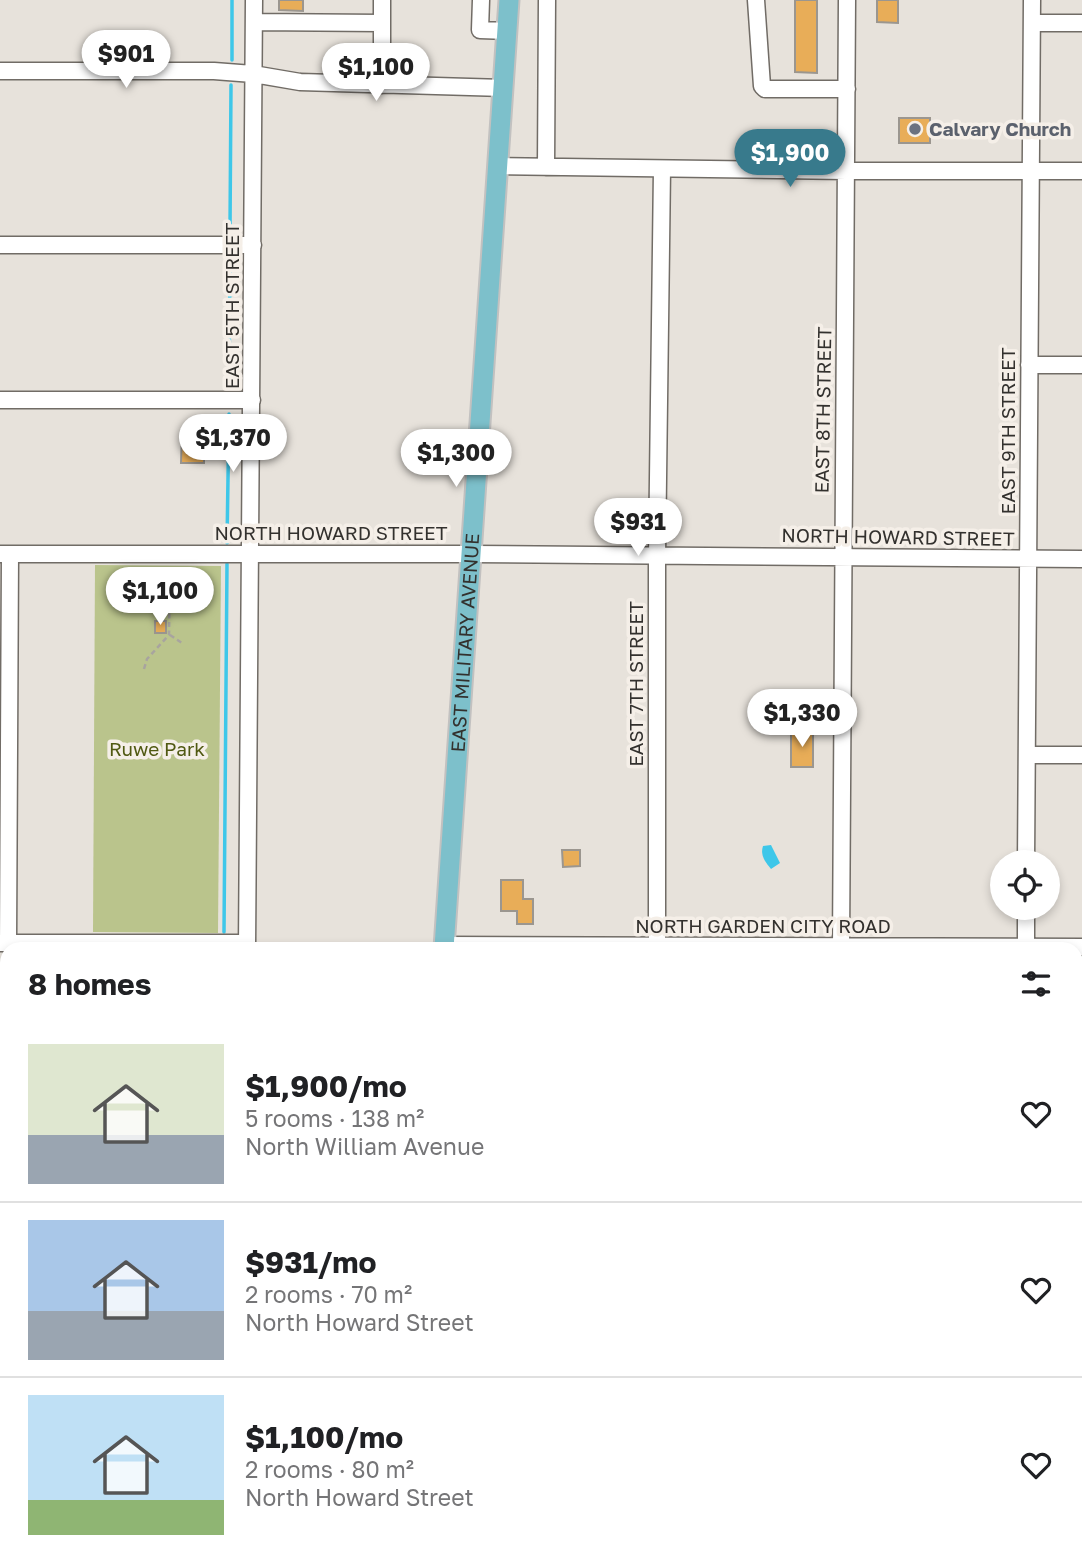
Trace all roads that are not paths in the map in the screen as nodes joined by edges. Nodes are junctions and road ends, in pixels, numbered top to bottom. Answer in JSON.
{"nodes":[{"id":1,"x":254,"y":0,"type":"edge"},
{"id":2,"x":382,"y":0,"type":"edge"},
{"id":3,"x":481,"y":0,"type":"edge"},
{"id":4,"x":509,"y":0,"type":"edge"},
{"id":5,"x":547,"y":0,"type":"edge"},
{"id":6,"x":757,"y":0,"type":"edge"},
{"id":7,"x":847,"y":0,"type":"edge"},
{"id":8,"x":1032,"y":0,"type":"edge"},
{"id":9,"x":254,"y":22,"type":"junction"},
{"id":10,"x":382,"y":23,"type":"junction"},
{"id":11,"x":1032,"y":23,"type":"junction"},
{"id":12,"x":1082,"y":23,"type":"edge"},
{"id":13,"x":508,"y":31,"type":"junction"},
{"id":14,"x":0,"y":71,"type":"edge"},
{"id":15,"x":253,"y":74,"type":"junction"},
{"id":16,"x":382,"y":85,"type":"junction"},
{"id":17,"x":504,"y":88,"type":"junction"},
{"id":18,"x":847,"y":89,"type":"junction"},
{"id":19,"x":499,"y":166,"type":"junction"},
{"id":20,"x":547,"y":167,"type":"junction"},
{"id":21,"x":663,"y":169,"type":"junction"},
{"id":22,"x":846,"y":171,"type":"junction"},
{"id":23,"x":1031,"y":171,"type":"junction"},
{"id":24,"x":1082,"y":171,"type":"edge"},
{"id":25,"x":0,"y":244,"type":"edge"},
{"id":26,"x":253,"y":245,"type":"junction"},
{"id":27,"x":1029,"y":365,"type":"junction"},
{"id":28,"x":1082,"y":365,"type":"edge"},
{"id":29,"x":0,"y":400,"type":"edge"},
{"id":30,"x":252,"y":400,"type":"junction"},
{"id":31,"x":5,"y":554,"type":"edge"},
{"id":32,"x":250,"y":554,"type":"junction"},
{"id":33,"x":472,"y":554,"type":"junction"},
{"id":34,"x":657,"y":556,"type":"junction"},
{"id":35,"x":842,"y":557,"type":"junction"},
{"id":36,"x":1028,"y":559,"type":"junction"},
{"id":37,"x":1082,"y":559,"type":"edge"},
{"id":38,"x":1027,"y":755,"type":"junction"},
{"id":39,"x":1082,"y":755,"type":"edge"},
{"id":40,"x":1026,"y":850,"type":"edge"},
{"id":41,"x":1026,"y":920,"type":"edge"},
{"id":42,"x":4,"y":942,"type":"edge"},
{"id":43,"x":247,"y":942,"type":"edge"},
{"id":44,"x":444,"y":942,"type":"edge"},
{"id":45,"x":657,"y":942,"type":"edge"},
{"id":46,"x":841,"y":942,"type":"edge"},
{"id":47,"x":1026,"y":942,"type":"edge"}],
"edges":[{"from":1,"to":9,"type":"street","name":"EAST 5TH STREET"},
{"from":2,"to":10,"type":"street"},
{"from":3,"to":13,"type":"street"},
{"from":4,"to":13,"type":"main road","name":"EAST MILITARY AVENUE"},
{"from":5,"to":20,"type":"street"},
{"from":6,"to":18,"type":"street"},
{"from":7,"to":18,"type":"street","name":"EAST 8TH STREET"},
{"from":8,"to":11,"type":"street","name":"EAST 9TH STREET"},
{"from":9,"to":10,"type":"street"},
{"from":9,"to":15,"type":"street","name":"EAST 5TH STREET"},
{"from":10,"to":16,"type":"street"},
{"from":11,"to":12,"type":"street"},
{"from":11,"to":23,"type":"street","name":"EAST 9TH STREET"},
{"from":13,"to":17,"type":"main road","name":"EAST MILITARY AVENUE"},
{"from":14,"to":15,"type":"street"},
{"from":15,"to":16,"type":"street"},
{"from":15,"to":26,"type":"street","name":"EAST 5TH STREET"},
{"from":16,"to":17,"type":"street"},
{"from":17,"to":19,"type":"main road","name":"EAST MILITARY AVENUE"},
{"from":18,"to":22,"type":"street","name":"EAST 8TH STREET"},
{"from":19,"to":20,"type":"street"},
{"from":19,"to":33,"type":"main road","name":"EAST MILITARY AVENUE"},
{"from":20,"to":21,"type":"street"},
{"from":21,"to":22,"type":"street"},
{"from":21,"to":34,"type":"street","name":"EAST 7TH STREET"},
{"from":22,"to":23,"type":"street"},
{"from":22,"to":35,"type":"street","name":"EAST 8TH STREET"},
{"from":23,"to":24,"type":"street"},
{"from":23,"to":27,"type":"street","name":"EAST 9TH STREET"},
{"from":25,"to":26,"type":"street"},
{"from":26,"to":30,"type":"street","name":"EAST 5TH STREET"},
{"from":27,"to":28,"type":"street"},
{"from":27,"to":36,"type":"street","name":"EAST 9TH STREET"},
{"from":29,"to":30,"type":"street"},
{"from":30,"to":32,"type":"street","name":"EAST 5TH STREET"},
{"from":31,"to":32,"type":"street","name":"NORTH HOWARD STREET"},
{"from":31,"to":42,"type":"street"},
{"from":32,"to":33,"type":"street","name":"NORTH HOWARD STREET"},
{"from":32,"to":43,"type":"street","name":"EAST 5TH STREET"},
{"from":33,"to":34,"type":"street","name":"NORTH HOWARD STREET"},
{"from":33,"to":44,"type":"main road","name":"EAST MILITARY AVENUE"},
{"from":34,"to":35,"type":"street","name":"NORTH HOWARD STREET"},
{"from":34,"to":45,"type":"street","name":"EAST 7TH STREET"},
{"from":35,"to":36,"type":"street","name":"NORTH HOWARD STREET"},
{"from":35,"to":46,"type":"street","name":"EAST 8TH STREET"},
{"from":36,"to":37,"type":"street","name":"NORTH HOWARD STREET"},
{"from":36,"to":38,"type":"street","name":"EAST 9TH STREET"},
{"from":38,"to":39,"type":"street"},
{"from":38,"to":40,"type":"street","name":"EAST 9TH STREET"},
{"from":41,"to":47,"type":"street"}]}
